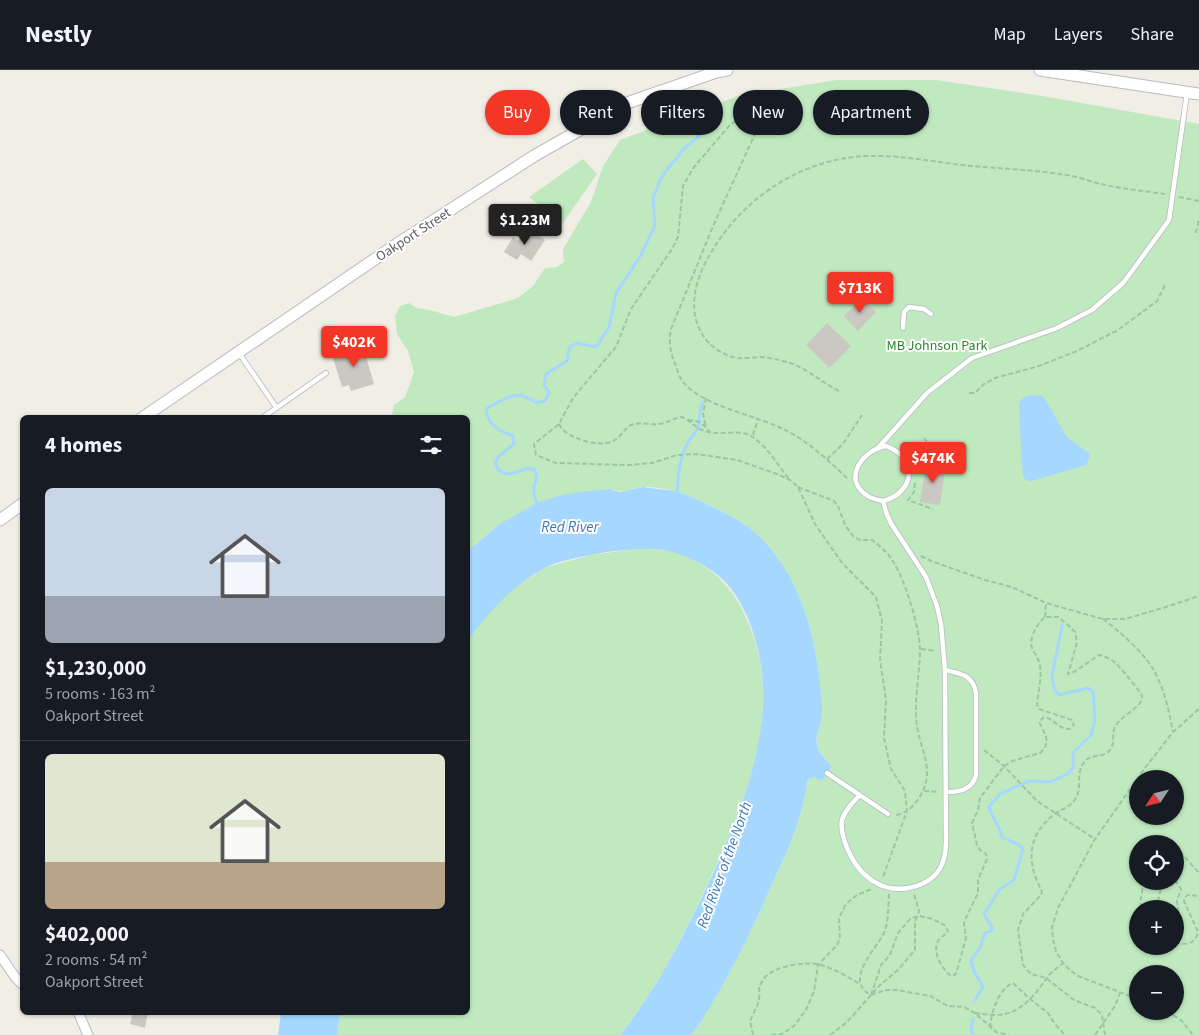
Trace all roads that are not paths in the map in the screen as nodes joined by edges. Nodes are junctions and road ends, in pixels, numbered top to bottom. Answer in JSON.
{"nodes":[{"id":1,"x":727,"y":70,"type":"edge"},
{"id":2,"x":1040,"y":70,"type":"edge"},
{"id":3,"x":1187,"y":92,"type":"junction"},
{"id":4,"x":1199,"y":94,"type":"edge"},
{"id":5,"x":931,"y":314,"type":"dead end"},
{"id":6,"x":903,"y":328,"type":"dead end"},
{"id":7,"x":238,"y":352,"type":"junction"},
{"id":8,"x":326,"y":373,"type":"dead end"},
{"id":9,"x":276,"y":408,"type":"junction"},
{"id":10,"x":146,"y":415,"type":"edge"},
{"id":11,"x":266,"y":415,"type":"edge"},
{"id":12,"x":878,"y":448,"type":"junction"},
{"id":13,"x":883,"y":501,"type":"junction"},
{"id":14,"x":20,"y":505,"type":"edge"},
{"id":15,"x":0,"y":520,"type":"edge"},
{"id":16,"x":945,"y":670,"type":"junction"},
{"id":17,"x":827,"y":773,"type":"dead end"},
{"id":18,"x":946,"y":792,"type":"junction"},
{"id":19,"x":860,"y":794,"type":"junction"},
{"id":20,"x":888,"y":814,"type":"road end"},
{"id":21,"x":0,"y":955,"type":"edge"},
{"id":22,"x":20,"y":982,"type":"edge"},
{"id":23,"x":79,"y":1015,"type":"edge"},
{"id":24,"x":88,"y":1035,"type":"edge"}],
"edges":[{"from":1,"to":7,"type":"street","name":"Oakport Street"},
{"from":2,"to":3,"type":"street"},
{"from":3,"to":4,"type":"street"},
{"from":3,"to":12,"type":"lane"},
{"from":5,"to":6,"type":"lane"},
{"from":7,"to":9,"type":"lane"},
{"from":7,"to":10,"type":"street","name":"Oakport Street"},
{"from":8,"to":9,"type":"lane"},
{"from":9,"to":11,"type":"lane"},
{"from":12,"to":13,"type":"lane"},
{"from":12,"to":13,"type":"lane"},
{"from":13,"to":16,"type":"lane"},
{"from":14,"to":15,"type":"street"},
{"from":16,"to":18,"type":"lane"},
{"from":16,"to":18,"type":"lane"},
{"from":17,"to":19,"type":"lane"},
{"from":18,"to":19,"type":"lane"},
{"from":19,"to":20,"type":"lane"},
{"from":21,"to":22,"type":"street"},
{"from":23,"to":24,"type":"street"}]}
